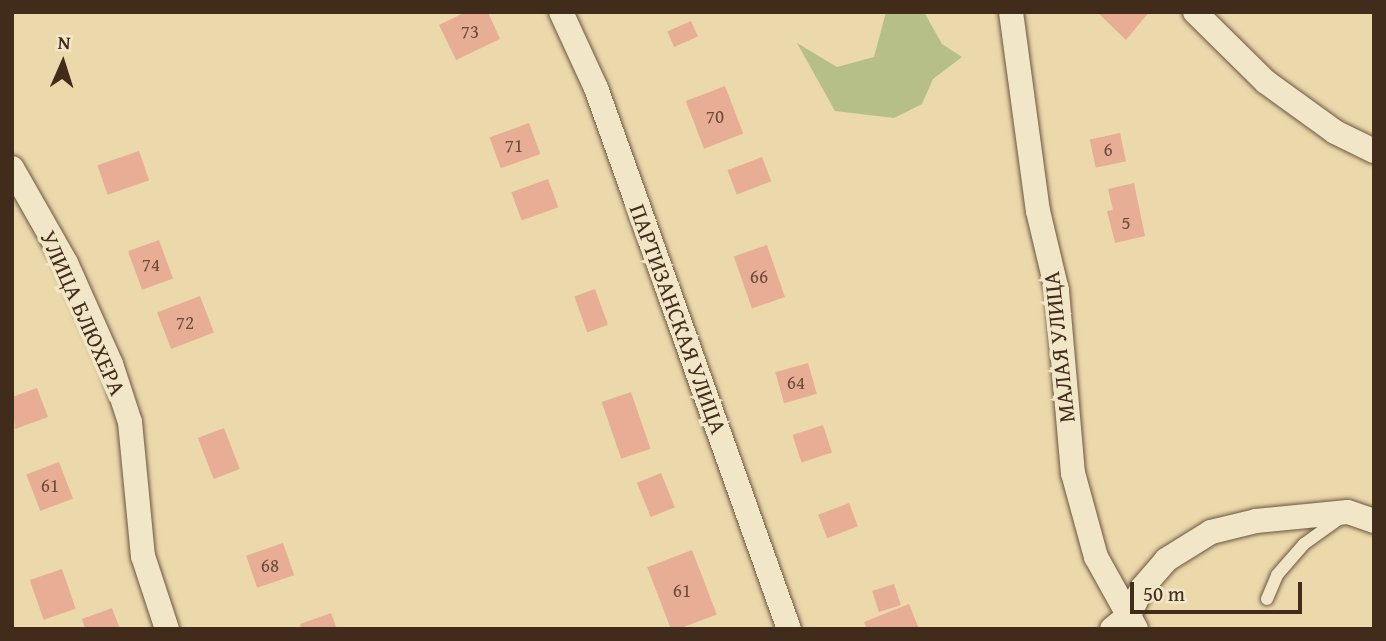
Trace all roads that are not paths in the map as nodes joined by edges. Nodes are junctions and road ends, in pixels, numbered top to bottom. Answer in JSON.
{"nodes":[{"id":1,"x":561,"y":12,"type":"edge"},
{"id":2,"x":1011,"y":12,"type":"edge"},
{"id":3,"x":1195,"y":12,"type":"edge"},
{"id":4,"x":1374,"y":151,"type":"edge"},
{"id":5,"x":12,"y":167,"type":"edge"},
{"id":6,"x":1374,"y":506,"type":"edge"},
{"id":7,"x":1348,"y":512,"type":"junction"},
{"id":8,"x":1374,"y":521,"type":"edge"},
{"id":9,"x":1267,"y":599,"type":"dead end"},
{"id":10,"x":1125,"y":624,"type":"edge"},
{"id":11,"x":167,"y":629,"type":"edge"},
{"id":12,"x":789,"y":629,"type":"edge"}],
"edges":[{"from":1,"to":12,"type":"street","name":"ПАРТИЗАНСКАЯ УЛИЦА"},
{"from":2,"to":10,"type":"street","name":"МАЛАЯ УЛИЦА"},
{"from":3,"to":4,"type":"street"},
{"from":5,"to":11,"type":"street","name":"УЛИЦА БЛЮХЕРА"},
{"from":6,"to":7,"type":"lane"},
{"from":7,"to":8,"type":"street"},
{"from":7,"to":9,"type":"lane"},
{"from":7,"to":10,"type":"street"}]}
